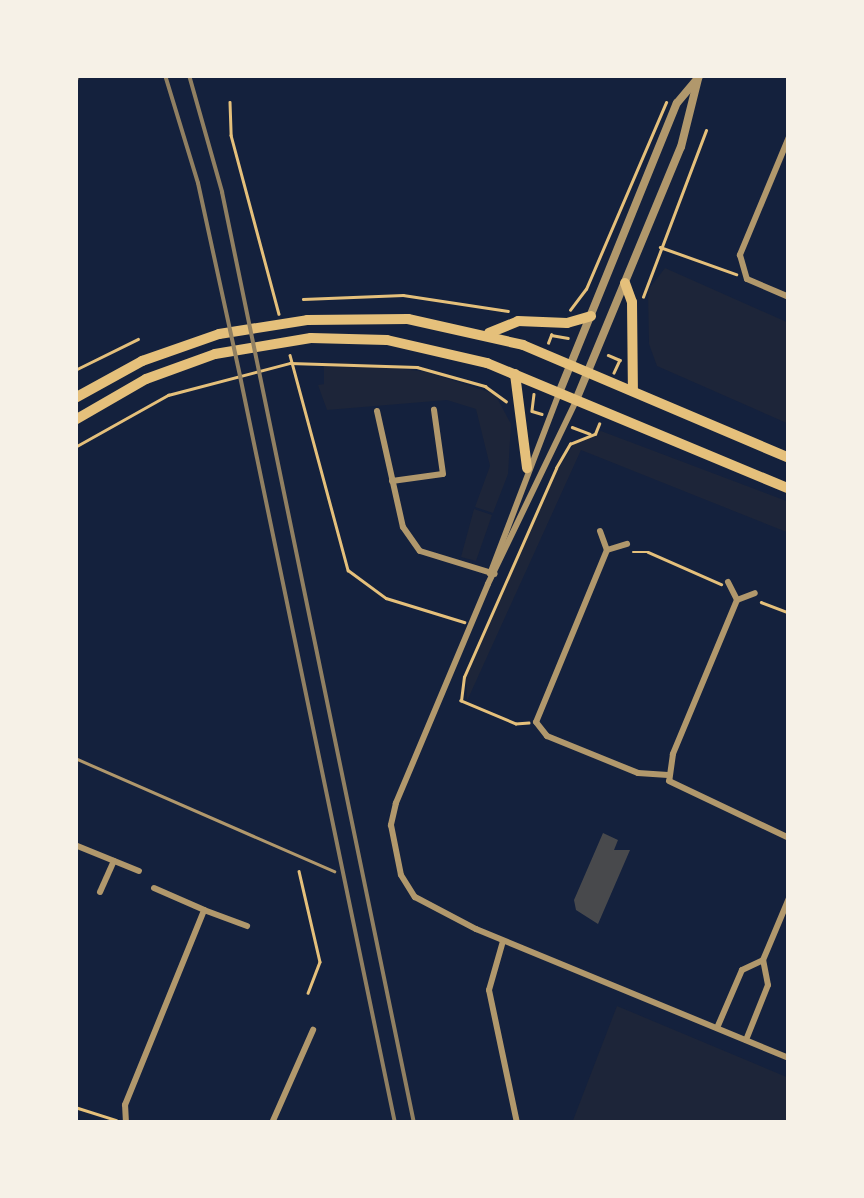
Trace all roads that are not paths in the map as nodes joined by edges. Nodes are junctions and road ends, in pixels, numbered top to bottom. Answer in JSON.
{"nodes":[{"id":1,"x":699,"y":77,"type":"edge"},
{"id":2,"x":789,"y":137,"type":"edge"},
{"id":3,"x":625,"y":282,"type":"junction"},
{"id":4,"x":789,"y":297,"type":"edge"},
{"id":5,"x":590,"y":316,"type":"junction"},
{"id":6,"x":488,"y":333,"type":"junction"},
{"id":7,"x":570,"y":365,"type":"junction"},
{"id":8,"x":589,"y":373,"type":"junction"},
{"id":9,"x":514,"y":374,"type":"junction"},
{"id":10,"x":633,"y":391,"type":"junction"},
{"id":11,"x":558,"y":393,"type":"junction"},
{"id":12,"x":75,"y":398,"type":"edge"},
{"id":13,"x":576,"y":400,"type":"junction"},
{"id":14,"x":434,"y":410,"type":"dead end"},
{"id":15,"x":378,"y":412,"type":"dead end"},
{"id":16,"x":75,"y":420,"type":"edge"},
{"id":17,"x":789,"y":458,"type":"edge"},
{"id":18,"x":528,"y":468,"type":"junction"},
{"id":19,"x":392,"y":481,"type":"junction"},
{"id":20,"x":789,"y":489,"type":"edge"},
{"id":21,"x":600,"y":531,"type":"dead end"},
{"id":22,"x":628,"y":544,"type":"road end"},
{"id":23,"x":607,"y":550,"type":"junction"},
{"id":24,"x":493,"y":573,"type":"junction"},
{"id":25,"x":728,"y":582,"type":"road end"},
{"id":26,"x":754,"y":594,"type":"road end"},
{"id":27,"x":737,"y":600,"type":"junction"},
{"id":28,"x":75,"y":758,"type":"edge"},
{"id":29,"x":668,"y":775,"type":"junction"},
{"id":30,"x":789,"y":838,"type":"edge"},
{"id":31,"x":75,"y":845,"type":"edge"},
{"id":32,"x":114,"y":861,"type":"junction"},
{"id":33,"x":139,"y":871,"type":"dead end"},
{"id":34,"x":334,"y":871,"type":"dead end"},
{"id":35,"x":154,"y":888,"type":"dead end"},
{"id":36,"x":100,"y":892,"type":"dead end"},
{"id":37,"x":789,"y":898,"type":"edge"},
{"id":38,"x":204,"y":910,"type":"junction"},
{"id":39,"x":248,"y":926,"type":"dead end"},
{"id":40,"x":504,"y":941,"type":"junction"},
{"id":41,"x":762,"y":960,"type":"junction"},
{"id":42,"x":716,"y":1028,"type":"junction"},
{"id":43,"x":313,"y":1030,"type":"dead end"},
{"id":44,"x":746,"y":1040,"type":"junction"},
{"id":45,"x":789,"y":1058,"type":"edge"},
{"id":46,"x":126,"y":1122,"type":"edge"},
{"id":47,"x":272,"y":1123,"type":"edge"},
{"id":48,"x":517,"y":1123,"type":"edge"}],
"edges":[{"from":1,"to":3,"type":"street"},
{"from":1,"to":5,"type":"street"},
{"from":2,"to":4,"type":"street"},
{"from":3,"to":8,"type":"street"},
{"from":3,"to":10,"type":"main road"},
{"from":5,"to":6,"type":"main road"},
{"from":5,"to":7,"type":"street"},
{"from":6,"to":7,"type":"main road"},
{"from":6,"to":12,"type":"main road"},
{"from":7,"to":8,"type":"main road"},
{"from":7,"to":11,"type":"street"},
{"from":8,"to":10,"type":"main road"},
{"from":8,"to":13,"type":"street"},
{"from":9,"to":11,"type":"main road"},
{"from":9,"to":16,"type":"main road"},
{"from":9,"to":18,"type":"main road"},
{"from":10,"to":17,"type":"main road"},
{"from":11,"to":13,"type":"main road"},
{"from":11,"to":18,"type":"street"},
{"from":13,"to":20,"type":"main road"},
{"from":13,"to":24,"type":"street"},
{"from":14,"to":19,"type":"street"},
{"from":15,"to":19,"type":"street"},
{"from":18,"to":24,"type":"street"},
{"from":19,"to":24,"type":"street"},
{"from":21,"to":23,"type":"street"},
{"from":22,"to":23,"type":"street"},
{"from":23,"to":29,"type":"street"},
{"from":24,"to":40,"type":"street"},
{"from":25,"to":27,"type":"street"},
{"from":26,"to":27,"type":"street"},
{"from":27,"to":29,"type":"street"},
{"from":28,"to":34,"type":"lane"},
{"from":29,"to":30,"type":"street"},
{"from":31,"to":32,"type":"street"},
{"from":32,"to":33,"type":"street"},
{"from":32,"to":36,"type":"street"},
{"from":35,"to":38,"type":"street"},
{"from":37,"to":41,"type":"street"},
{"from":38,"to":39,"type":"street"},
{"from":38,"to":46,"type":"street"},
{"from":40,"to":42,"type":"street"},
{"from":40,"to":48,"type":"street"},
{"from":41,"to":42,"type":"street"},
{"from":41,"to":44,"type":"street"},
{"from":42,"to":44,"type":"street"},
{"from":43,"to":47,"type":"street"},
{"from":44,"to":45,"type":"street"}]}
